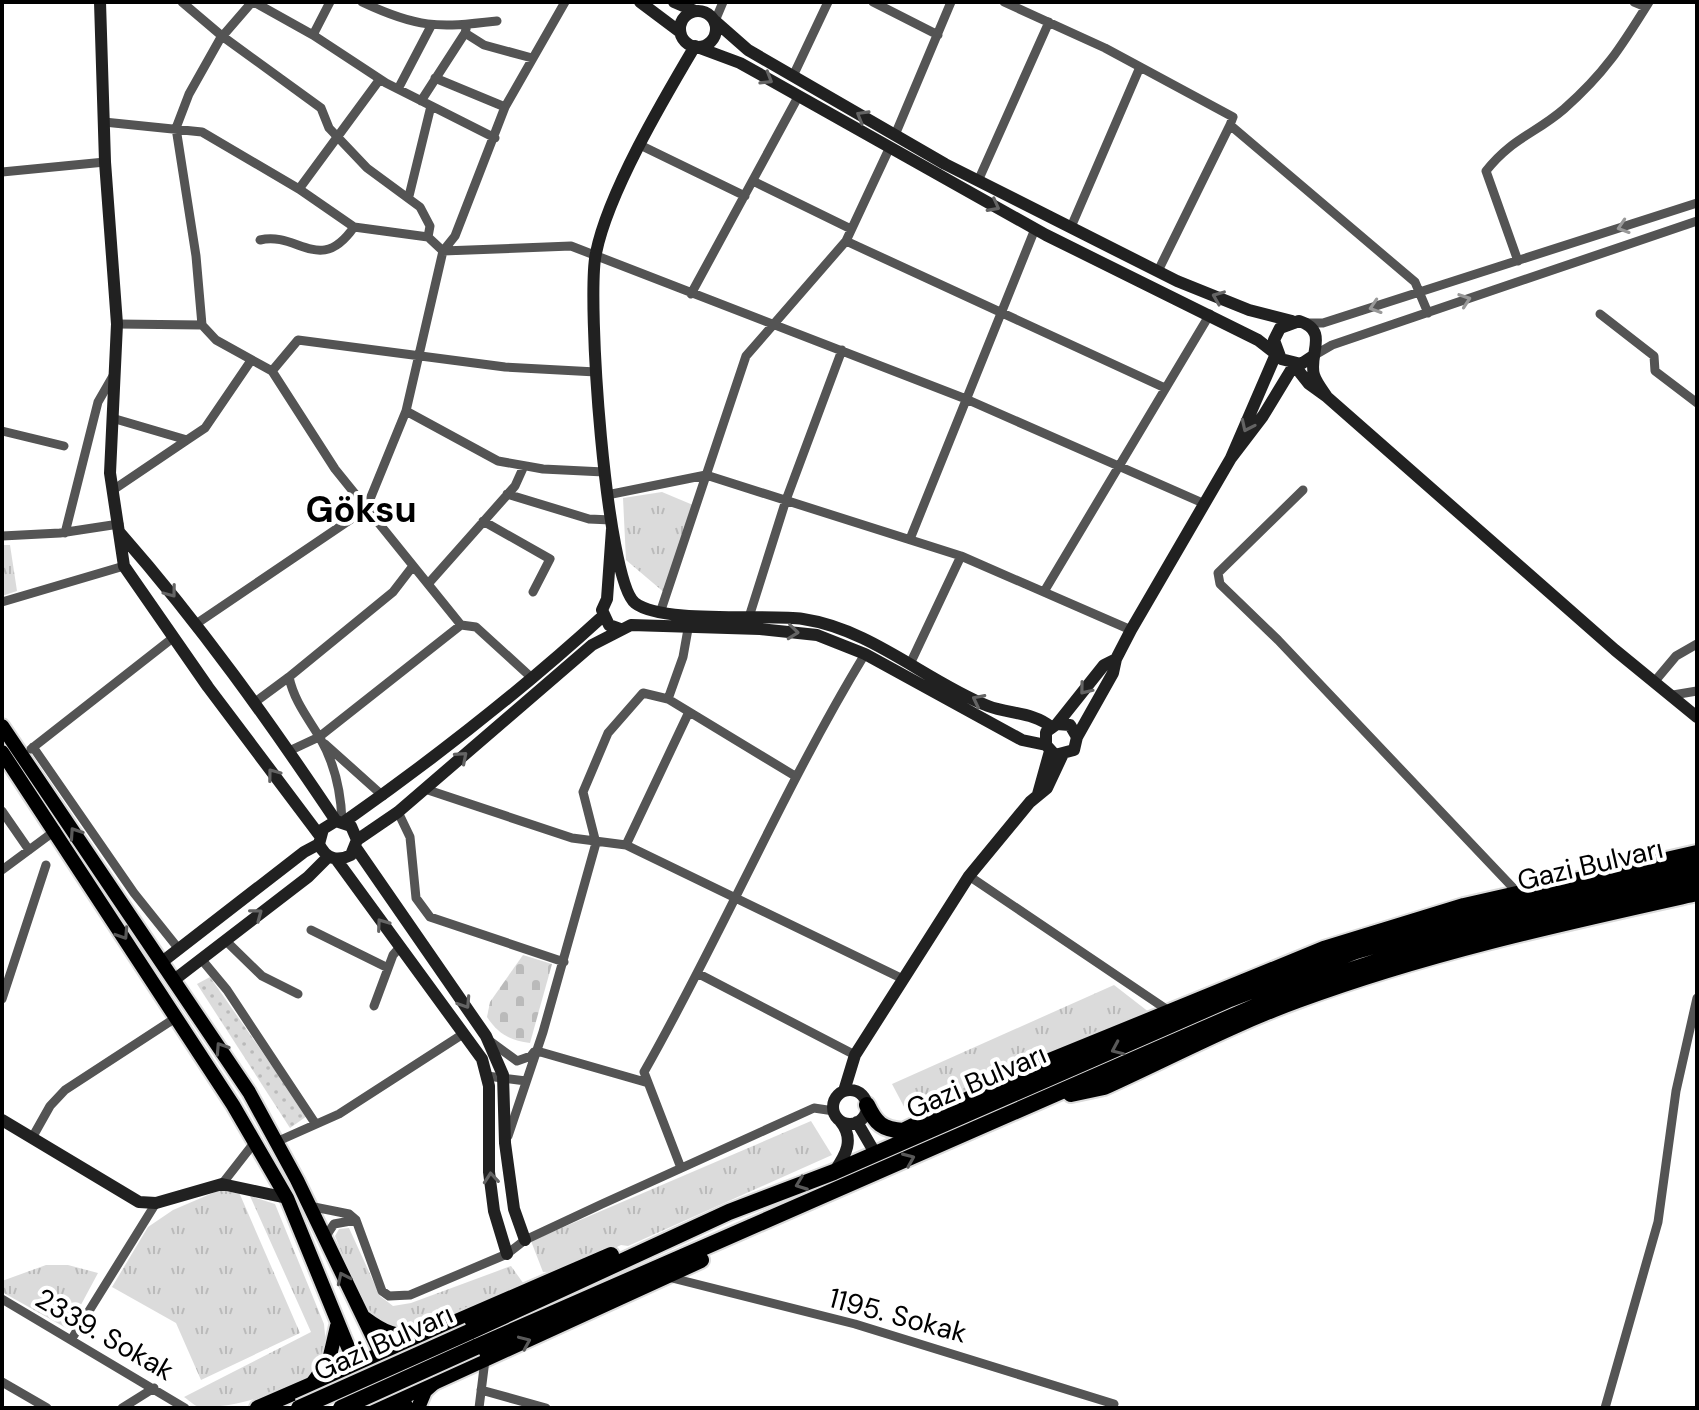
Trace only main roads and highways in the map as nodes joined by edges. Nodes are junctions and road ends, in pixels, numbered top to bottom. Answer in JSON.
{"nodes":[{"id":1,"x":2,"y":726,"type":"edge"},
{"id":2,"x":2,"y":752,"type":"edge"},
{"id":3,"x":1697,"y":853,"type":"edge"},
{"id":4,"x":1697,"y":866,"type":"edge"},
{"id":5,"x":1697,"y":880,"type":"edge"},
{"id":6,"x":1697,"y":893,"type":"edge"},
{"id":7,"x":865,"y":1100,"type":"road end"},
{"id":8,"x":1035,"y":1103,"type":"junction"},
{"id":9,"x":812,"y":1201,"type":"junction"},
{"id":10,"x":729,"y":1212,"type":"junction"},
{"id":11,"x":359,"y":1313,"type":"junction"},
{"id":12,"x":337,"y":1321,"type":"junction"},
{"id":13,"x":434,"y":1333,"type":"junction"},
{"id":14,"x":477,"y":1346,"type":"junction"},
{"id":15,"x":383,"y":1355,"type":"junction"},
{"id":16,"x":355,"y":1366,"type":"junction"},
{"id":17,"x":451,"y":1376,"type":"junction"},
{"id":18,"x":434,"y":1383,"type":"junction"},
{"id":19,"x":314,"y":1384,"type":"junction"},
{"id":20,"x":405,"y":1402,"type":"edge"},
{"id":21,"x":258,"y":1408,"type":"edge"},
{"id":22,"x":299,"y":1408,"type":"edge"},
{"id":23,"x":340,"y":1408,"type":"edge"},
{"id":24,"x":376,"y":1408,"type":"edge"},
{"id":25,"x":418,"y":1408,"type":"edge"}],
"edges":[{"from":11,"to":1,"type":"main road","one_way":true},
{"from":2,"to":12,"type":"main road","one_way":true},
{"from":3,"to":7,"type":"highway"},
{"from":4,"to":10,"type":"highway","name":"Gazi Bulvarı","one_way":true},
{"from":5,"to":8,"type":"highway","name":"Gazi Bulvarı"},
{"from":6,"to":8,"type":"highway"},
{"from":9,"to":8,"type":"highway","name":"Gazi Bulvarı","one_way":true},
{"from":9,"to":14,"type":"highway","name":"Gazi Bulvarı"},
{"from":14,"to":9,"type":"highway","one_way":true},
{"from":10,"to":13,"type":"highway"},
{"from":10,"to":14,"type":"highway","name":"Gazi Bulvarı"},
{"from":11,"to":13,"type":"main road"},
{"from":11,"to":15,"type":"main road"},
{"from":12,"to":16,"type":"main road"},
{"from":12,"to":19,"type":"main road"},
{"from":13,"to":15,"type":"highway"},
{"from":13,"to":17,"type":"highway"},
{"from":14,"to":17,"type":"highway"},
{"from":14,"to":22,"type":"highway","name":"Gazi Bulvarı","bridge":true},
{"from":14,"to":23,"type":"highway","name":"Gazi Bulvarı","bridge":true},
{"from":15,"to":16,"type":"highway"},
{"from":15,"to":20,"type":"main road"},
{"from":16,"to":19,"type":"highway"},
{"from":16,"to":24,"type":"main road"},
{"from":17,"to":18,"type":"highway"},
{"from":18,"to":20,"type":"highway"},
{"from":18,"to":25,"type":"main road"},
{"from":19,"to":21,"type":"highway"},
{"from":19,"to":23,"type":"highway"},
{"from":20,"to":24,"type":"highway"}]}
